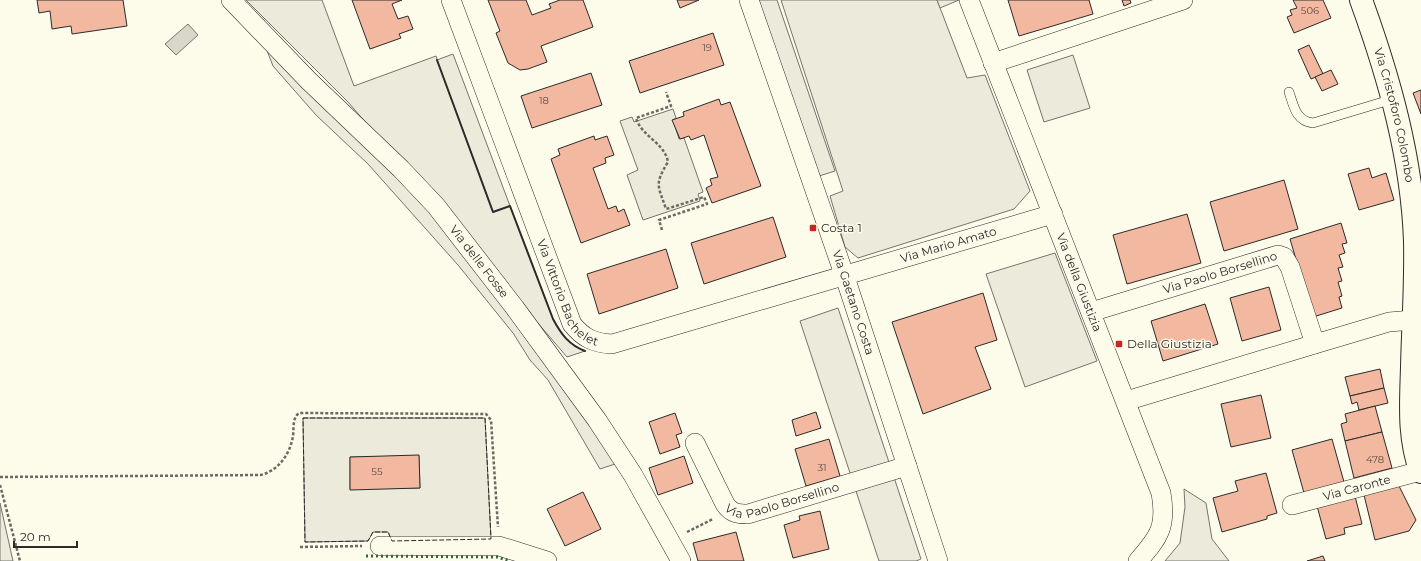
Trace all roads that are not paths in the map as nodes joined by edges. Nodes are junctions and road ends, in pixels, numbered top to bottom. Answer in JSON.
{"nodes":[{"id":1,"x":231,"y":0,"type":"edge"},
{"id":2,"x":451,"y":0,"type":"edge"},
{"id":3,"x":749,"y":0,"type":"edge"},
{"id":4,"x":968,"y":0,"type":"edge"},
{"id":5,"x":1183,"y":0,"type":"edge"},
{"id":6,"x":1361,"y":0,"type":"edge"},
{"id":7,"x":993,"y":63,"type":"junction"},
{"id":8,"x":1289,"y":92,"type":"dead end"},
{"id":9,"x":1392,"y":99,"type":"junction"},
{"id":10,"x":1053,"y":214,"type":"junction"},
{"id":11,"x":845,"y":276,"type":"junction"},
{"id":12,"x":1091,"y":312,"type":"junction"},
{"id":13,"x":1413,"y":320,"type":"junction"},
{"id":14,"x":1315,"y":344,"type":"junction"},
{"id":15,"x":1126,"y":401,"type":"junction"},
{"id":16,"x":695,"y":443,"type":"dead end"},
{"id":17,"x":906,"y":466,"type":"junction"},
{"id":18,"x":1421,"y":472,"type":"edge"},
{"id":19,"x":1292,"y":505,"type":"dead end"},
{"id":20,"x":380,"y":546,"type":"road end"},
{"id":21,"x":547,"y":561,"type":"edge"},
{"id":22,"x":681,"y":561,"type":"edge"},
{"id":23,"x":938,"y":561,"type":"edge"},
{"id":24,"x":1138,"y":561,"type":"edge"}],
"edges":[{"from":1,"to":22,"type":"street","name":"Via delle Fosse"},
{"from":2,"to":11,"type":"street","name":"Via Vittorio Bachelet"},
{"from":3,"to":11,"type":"street","name":"Via Gaetano Costa"},
{"from":4,"to":7,"type":"street","name":"Via della Giustizia"},
{"from":5,"to":7,"type":"street"},
{"from":6,"to":9,"type":"main road","name":"Via Cristoforo Colombo"},
{"from":7,"to":10,"type":"street","name":"Via della Giustizia"},
{"from":8,"to":9,"type":"lane"},
{"from":9,"to":13,"type":"main road","name":"Via Cristoforo Colombo"},
{"from":10,"to":11,"type":"street","name":"Via Mario Amato"},
{"from":10,"to":12,"type":"street","name":"Via della Giustizia"},
{"from":11,"to":17,"type":"street","name":"Via Gaetano Costa"},
{"from":12,"to":14,"type":"street","name":"Via Paolo Borsellino"},
{"from":12,"to":15,"type":"street","name":"Via della Giustizia"},
{"from":13,"to":14,"type":"street"},
{"from":13,"to":18,"type":"main road","name":"Via Cristoforo Colombo"},
{"from":14,"to":15,"type":"street"},
{"from":15,"to":24,"type":"street","name":"Via della Giustizia"},
{"from":16,"to":17,"type":"street","name":"Via Paolo Borsellino"},
{"from":17,"to":23,"type":"street","name":"Via Gaetano Costa"},
{"from":18,"to":19,"type":"street","name":"Via Caronte"},
{"from":20,"to":21,"type":"street"}]}
